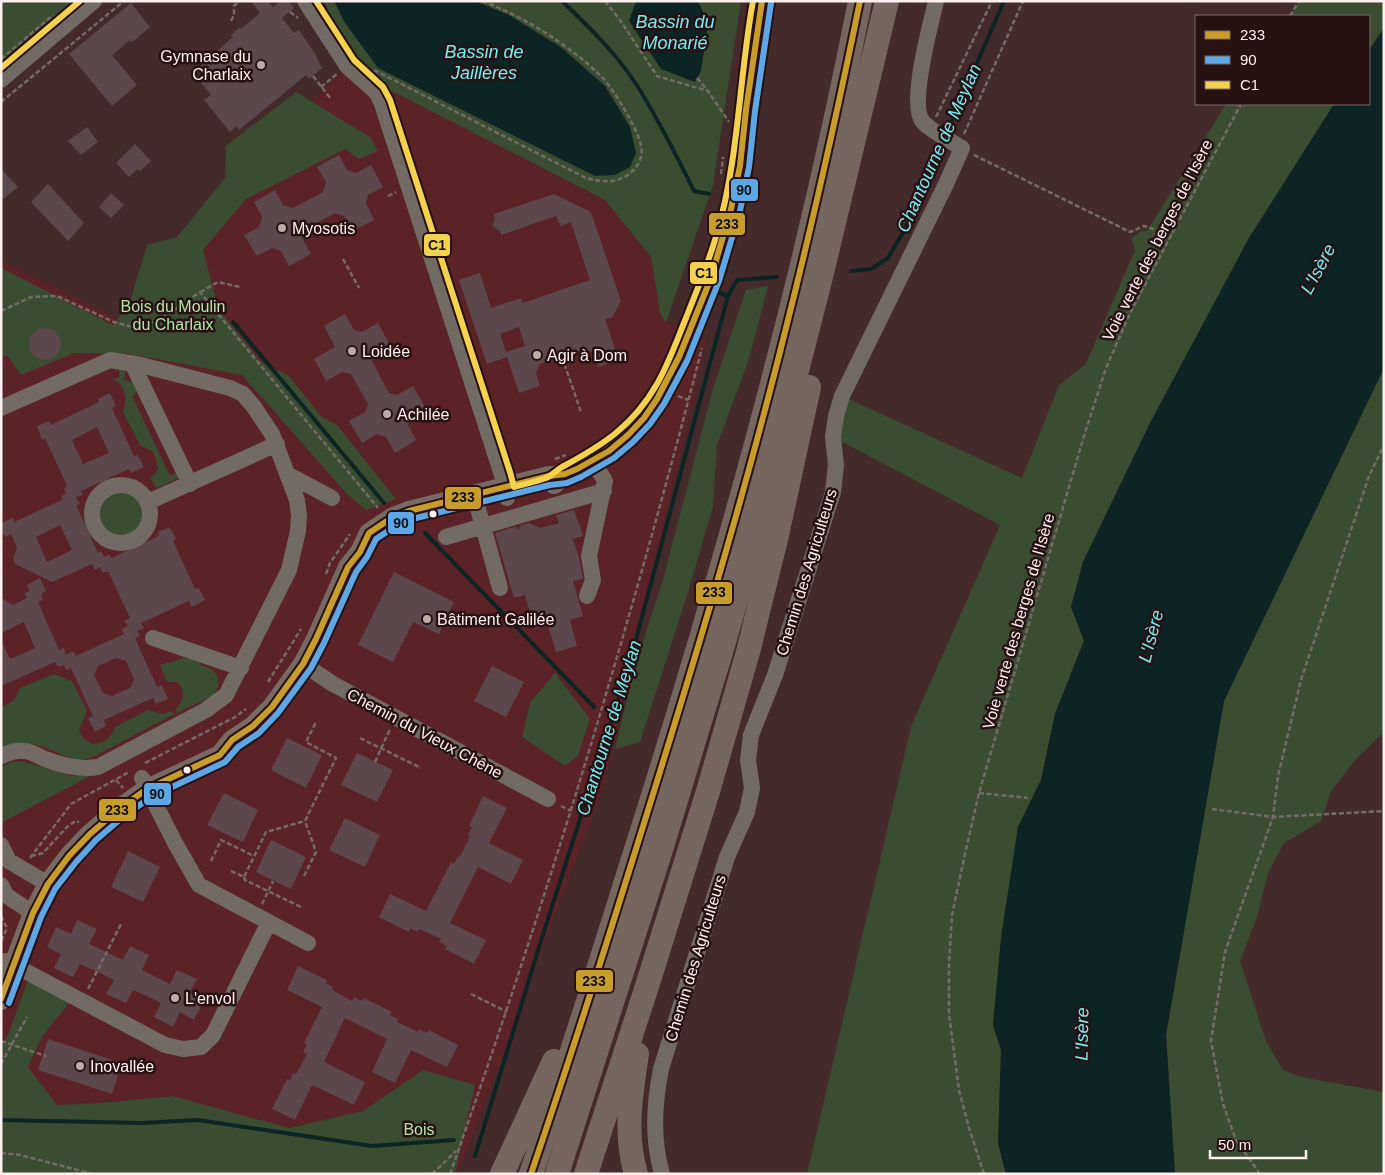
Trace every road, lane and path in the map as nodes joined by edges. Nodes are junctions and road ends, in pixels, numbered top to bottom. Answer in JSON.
{"nodes":[{"id":1,"x":94,"y":1,"type":"edge"},
{"id":2,"x":124,"y":1,"type":"edge"},
{"id":3,"x":240,"y":1,"type":"edge"},
{"id":4,"x":305,"y":1,"type":"edge"},
{"id":5,"x":483,"y":1,"type":"edge"},
{"id":6,"x":605,"y":1,"type":"edge"},
{"id":7,"x":762,"y":1,"type":"edge"},
{"id":8,"x":860,"y":1,"type":"edge"},
{"id":9,"x":888,"y":1,"type":"edge"},
{"id":10,"x":936,"y":1,"type":"edge"},
{"id":11,"x":992,"y":1,"type":"edge"},
{"id":12,"x":1023,"y":1,"type":"edge"},
{"id":13,"x":1299,"y":1,"type":"edge"},
{"id":14,"x":290,"y":12,"type":"dead end"},
{"id":15,"x":53,"y":15,"type":"dead end"},
{"id":16,"x":295,"y":15,"type":"dead end"},
{"id":17,"x":1291,"y":15,"type":"edge"},
{"id":18,"x":231,"y":21,"type":"dead end"},
{"id":19,"x":1,"y":59,"type":"edge"},
{"id":20,"x":370,"y":68,"type":"dead end"},
{"id":21,"x":313,"y":76,"type":"dead end"},
{"id":22,"x":343,"y":78,"type":"dead end"},
{"id":23,"x":697,"y":78,"type":"dead end"},
{"id":24,"x":1,"y":80,"type":"edge"},
{"id":25,"x":321,"y":87,"type":"junction"},
{"id":26,"x":708,"y":91,"type":"junction"},
{"id":27,"x":331,"y":99,"type":"dead end"},
{"id":28,"x":1,"y":102,"type":"edge"},
{"id":29,"x":1240,"y":105,"type":"edge"},
{"id":30,"x":727,"y":130,"type":"dead end"},
{"id":31,"x":934,"y":130,"type":"junction"},
{"id":32,"x":958,"y":145,"type":"junction"},
{"id":33,"x":724,"y":150,"type":"dead end"},
{"id":34,"x":720,"y":179,"type":"dead end"},
{"id":35,"x":388,"y":196,"type":"dead end"},
{"id":36,"x":399,"y":199,"type":"dead end"},
{"id":37,"x":1172,"y":235,"type":"junction"},
{"id":38,"x":343,"y":259,"type":"dead end"},
{"id":39,"x":240,"y":286,"type":"dead end"},
{"id":40,"x":359,"y":288,"type":"dead end"},
{"id":41,"x":200,"y":292,"type":"junction"},
{"id":42,"x":1,"y":311,"type":"edge"},
{"id":43,"x":703,"y":341,"type":"dead end"},
{"id":44,"x":562,"y":356,"type":"dead end"},
{"id":45,"x":132,"y":364,"type":"junction"},
{"id":46,"x":1,"y":408,"type":"edge"},
{"id":47,"x":581,"y":412,"type":"dead end"},
{"id":48,"x":277,"y":444,"type":"junction"},
{"id":49,"x":1384,"y":444,"type":"edge"},
{"id":50,"x":593,"y":461,"type":"junction"},
{"id":51,"x":287,"y":474,"type":"junction"},
{"id":52,"x":190,"y":484,"type":"junction"},
{"id":53,"x":604,"y":491,"type":"junction"},
{"id":54,"x":506,"y":493,"type":"junction"},
{"id":55,"x":332,"y":498,"type":"dead end"},
{"id":56,"x":148,"y":502,"type":"dead end"},
{"id":57,"x":477,"y":505,"type":"junction"},
{"id":58,"x":378,"y":508,"type":"dead end"},
{"id":59,"x":484,"y":526,"type":"junction"},
{"id":60,"x":446,"y":536,"type":"dead end"},
{"id":61,"x":360,"y":552,"type":"junction"},
{"id":62,"x":500,"y":588,"type":"dead end"},
{"id":63,"x":587,"y":596,"type":"dead end"},
{"id":64,"x":154,"y":638,"type":"dead end"},
{"id":65,"x":303,"y":664,"type":"junction"},
{"id":66,"x":241,"y":668,"type":"junction"},
{"id":67,"x":396,"y":718,"type":"junction"},
{"id":68,"x":316,"y":722,"type":"dead end"},
{"id":69,"x":360,"y":738,"type":"dead end"},
{"id":70,"x":381,"y":748,"type":"junction"},
{"id":71,"x":1,"y":756,"type":"edge"},
{"id":72,"x":46,"y":760,"type":"junction"},
{"id":73,"x":1,"y":762,"type":"edge"},
{"id":74,"x":375,"y":762,"type":"dead end"},
{"id":75,"x":421,"y":768,"type":"dead end"},
{"id":76,"x":144,"y":784,"type":"junction"},
{"id":77,"x":979,"y":793,"type":"junction"},
{"id":78,"x":1028,"y":798,"type":"dead end"},
{"id":79,"x":548,"y":800,"type":"dead end"},
{"id":80,"x":1212,"y":808,"type":"dead end"},
{"id":81,"x":1384,"y":811,"type":"edge"},
{"id":82,"x":1273,"y":817,"type":"junction"},
{"id":83,"x":305,"y":821,"type":"junction"},
{"id":84,"x":80,"y":822,"type":"dead end"},
{"id":85,"x":1,"y":845,"type":"edge"},
{"id":86,"x":254,"y":856,"type":"junction"},
{"id":87,"x":211,"y":861,"type":"dead end"},
{"id":88,"x":7,"y":864,"type":"edge"},
{"id":89,"x":230,"y":871,"type":"dead end"},
{"id":90,"x":304,"y":876,"type":"dead end"},
{"id":91,"x":244,"y":877,"type":"junction"},
{"id":92,"x":42,"y":881,"type":"junction"},
{"id":93,"x":273,"y":881,"type":"dead end"},
{"id":94,"x":1,"y":885,"type":"edge"},
{"id":95,"x":268,"y":891,"type":"junction"},
{"id":96,"x":301,"y":907,"type":"dead end"},
{"id":97,"x":28,"y":909,"type":"junction"},
{"id":98,"x":1,"y":916,"type":"edge"},
{"id":99,"x":262,"y":919,"type":"junction"},
{"id":100,"x":121,"y":924,"type":"dead end"},
{"id":101,"x":1,"y":942,"type":"edge"},
{"id":102,"x":308,"y":943,"type":"dead end"},
{"id":103,"x":604,"y":953,"type":"junction"},
{"id":104,"x":7,"y":967,"type":"edge"},
{"id":105,"x":649,"y":980,"type":"junction"},
{"id":106,"x":471,"y":994,"type":"dead end"},
{"id":107,"x":1,"y":1000,"type":"edge"},
{"id":108,"x":82,"y":1002,"type":"junction"},
{"id":109,"x":507,"y":1012,"type":"junction"},
{"id":110,"x":27,"y":1017,"type":"dead end"},
{"id":111,"x":1,"y":1041,"type":"edge"},
{"id":112,"x":46,"y":1056,"type":"dead end"},
{"id":113,"x":1,"y":1064,"type":"edge"},
{"id":114,"x":458,"y":1149,"type":"junction"},
{"id":115,"x":1,"y":1153,"type":"edge"},
{"id":116,"x":93,"y":1174,"type":"edge"},
{"id":117,"x":432,"y":1174,"type":"edge"},
{"id":118,"x":450,"y":1174,"type":"edge"},
{"id":119,"x":502,"y":1174,"type":"edge"},
{"id":120,"x":531,"y":1174,"type":"edge"},
{"id":121,"x":557,"y":1174,"type":"edge"},
{"id":122,"x":586,"y":1174,"type":"edge"},
{"id":123,"x":636,"y":1174,"type":"edge"},
{"id":124,"x":662,"y":1174,"type":"edge"},
{"id":125,"x":984,"y":1174,"type":"edge"},
{"id":126,"x":1260,"y":1174,"type":"edge"}],
"edges":[{"from":1,"to":24,"type":"street"},
{"from":2,"to":28,"type":"path"},
{"from":3,"to":18,"type":"path"},
{"from":4,"to":54,"type":"street"},
{"from":5,"to":20,"type":"path"},
{"from":6,"to":26,"type":"path"},
{"from":7,"to":50,"type":"main road"},
{"from":8,"to":103,"type":"highway"},
{"from":9,"to":105,"type":"highway"},
{"from":9,"to":121,"type":"highway"},
{"from":10,"to":31,"type":"street"},
{"from":11,"to":31,"type":"path"},
{"from":12,"to":32,"type":"path"},
{"from":13,"to":17,"type":"path"},
{"from":14,"to":16,"type":"path"},
{"from":15,"to":19,"type":"path"},
{"from":21,"to":25,"type":"path"},
{"from":22,"to":25,"type":"path"},
{"from":23,"to":26,"type":"path"},
{"from":25,"to":27,"type":"path"},
{"from":26,"to":30,"type":"path"},
{"from":29,"to":37,"type":"path","name":"Voie verte des berges de l'Isère"},
{"from":31,"to":32,"type":"street"},
{"from":32,"to":37,"type":"path"},
{"from":32,"to":124,"type":"street","name":"Chemin des Agriculteurs"},
{"from":33,"to":34,"type":"path"},
{"from":35,"to":36,"type":"path"},
{"from":37,"to":77,"type":"path","name":"Voie verte des berges de l'Isère"},
{"from":38,"to":40,"type":"path"},
{"from":39,"to":41,"type":"path"},
{"from":41,"to":42,"type":"path"},
{"from":41,"to":58,"type":"path"},
{"from":43,"to":109,"type":"path"},
{"from":44,"to":47,"type":"path"},
{"from":45,"to":46,"type":"street"},
{"from":45,"to":48,"type":"street"},
{"from":45,"to":52,"type":"street"},
{"from":48,"to":51,"type":"street"},
{"from":48,"to":52,"type":"street"},
{"from":49,"to":82,"type":"path"},
{"from":50,"to":53,"type":"street"},
{"from":50,"to":54,"type":"main road"},
{"from":51,"to":55,"type":"street"},
{"from":51,"to":66,"type":"street"},
{"from":52,"to":56,"type":"street"},
{"from":53,"to":59,"type":"street"},
{"from":53,"to":63,"type":"street"},
{"from":54,"to":57,"type":"main road"},
{"from":54,"to":61,"type":"main road"},
{"from":57,"to":59,"type":"street"},
{"from":57,"to":61,"type":"main road"},
{"from":59,"to":60,"type":"street"},
{"from":59,"to":62,"type":"street"},
{"from":61,"to":65,"type":"main road"},
{"from":64,"to":66,"type":"street"},
{"from":65,"to":67,"type":"street","name":"Chemin du Vieux Chêne"},
{"from":65,"to":76,"type":"main road"},
{"from":66,"to":72,"type":"street"},
{"from":67,"to":70,"type":"path"},
{"from":67,"to":79,"type":"street","name":"Chemin du Vieux Chêne"},
{"from":68,"to":83,"type":"path"},
{"from":69,"to":70,"type":"path"},
{"from":70,"to":74,"type":"path"},
{"from":70,"to":75,"type":"path"},
{"from":71,"to":72,"type":"street"},
{"from":72,"to":73,"type":"street"},
{"from":76,"to":92,"type":"main road"},
{"from":76,"to":99,"type":"street"},
{"from":77,"to":78,"type":"path"},
{"from":77,"to":125,"type":"path","name":"Voie verte des berges de l'Isère"},
{"from":80,"to":82,"type":"path"},
{"from":81,"to":82,"type":"path"},
{"from":82,"to":126,"type":"path"},
{"from":83,"to":86,"type":"path"},
{"from":83,"to":90,"type":"path"},
{"from":84,"to":88,"type":"path"},
{"from":85,"to":88,"type":"street"},
{"from":86,"to":87,"type":"path"},
{"from":86,"to":91,"type":"path"},
{"from":88,"to":92,"type":"street"},
{"from":89,"to":91,"type":"path"},
{"from":91,"to":95,"type":"path"},
{"from":92,"to":97,"type":"main road"},
{"from":93,"to":95,"type":"path"},
{"from":94,"to":97,"type":"street"},
{"from":95,"to":96,"type":"path"},
{"from":95,"to":99,"type":"path"},
{"from":97,"to":104,"type":"main road"},
{"from":98,"to":101,"type":"path"},
{"from":99,"to":102,"type":"street"},
{"from":99,"to":108,"type":"street"},
{"from":100,"to":108,"type":"path"},
{"from":103,"to":119,"type":"highway"},
{"from":103,"to":120,"type":"highway"},
{"from":104,"to":107,"type":"main road"},
{"from":104,"to":108,"type":"street"},
{"from":105,"to":122,"type":"highway"},
{"from":105,"to":123,"type":"highway"},
{"from":106,"to":109,"type":"path"},
{"from":109,"to":114,"type":"path"},
{"from":110,"to":113,"type":"path"},
{"from":111,"to":112,"type":"path"},
{"from":114,"to":117,"type":"path"},
{"from":114,"to":118,"type":"path"},
{"from":115,"to":116,"type":"path"}]}
